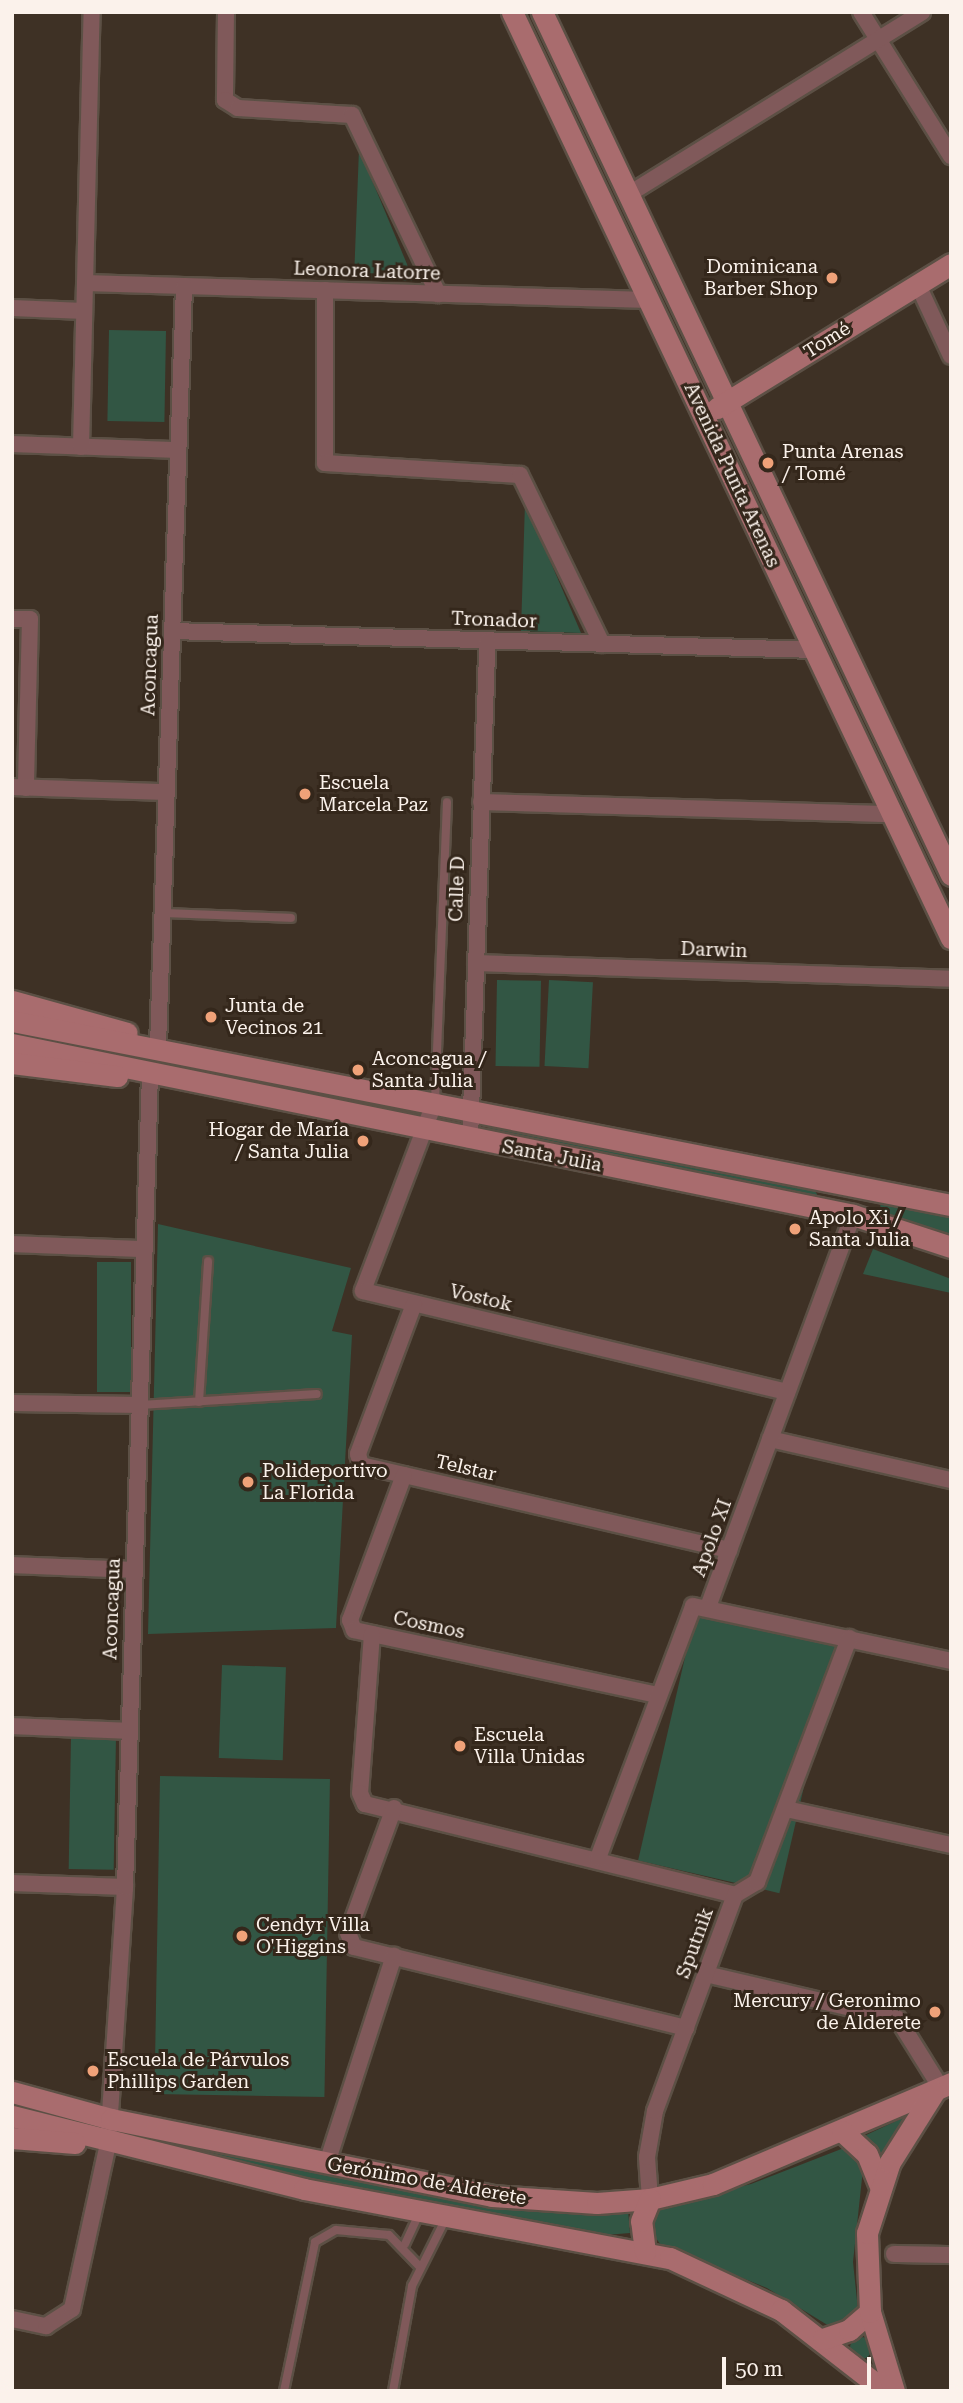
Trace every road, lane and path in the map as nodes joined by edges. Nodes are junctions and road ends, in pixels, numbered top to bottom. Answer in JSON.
{"nodes":[{"id":1,"x":92,"y":12,"type":"edge"},
{"id":2,"x":226,"y":12,"type":"edge"},
{"id":3,"x":512,"y":12,"type":"edge"},
{"id":4,"x":542,"y":12,"type":"edge"},
{"id":5,"x":862,"y":12,"type":"edge"},
{"id":6,"x":922,"y":12,"type":"edge"},
{"id":7,"x":878,"y":39,"type":"junction"},
{"id":8,"x":951,"y":156,"type":"edge"},
{"id":9,"x":629,"y":194,"type":"junction"},
{"id":10,"x":951,"y":264,"type":"edge"},
{"id":11,"x":85,"y":283,"type":"junction"},
{"id":12,"x":918,"y":285,"type":"junction"},
{"id":13,"x":184,"y":286,"type":"junction"},
{"id":14,"x":325,"y":290,"type":"junction"},
{"id":15,"x":438,"y":294,"type":"junction"},
{"id":16,"x":649,"y":300,"type":"junction"},
{"id":17,"x":12,"y":308,"type":"edge"},
{"id":18,"x":84,"y":310,"type":"junction"},
{"id":19,"x":951,"y":356,"type":"edge"},
{"id":20,"x":727,"y":402,"type":"junction"},
{"id":21,"x":704,"y":416,"type":"junction"},
{"id":22,"x":12,"y":444,"type":"edge"},
{"id":23,"x":81,"y":447,"type":"junction"},
{"id":24,"x":178,"y":450,"type":"junction"},
{"id":25,"x":12,"y":619,"type":"edge"},
{"id":26,"x":172,"y":631,"type":"junction"},
{"id":27,"x":487,"y":641,"type":"junction"},
{"id":28,"x":602,"y":644,"type":"junction"},
{"id":29,"x":815,"y":650,"type":"junction"},
{"id":30,"x":19,"y":788,"type":"edge"},
{"id":31,"x":166,"y":792,"type":"junction"},
{"id":32,"x":447,"y":802,"type":"dead end"},
{"id":33,"x":481,"y":803,"type":"junction"},
{"id":34,"x":892,"y":814,"type":"junction"},
{"id":35,"x":951,"y":875,"type":"edge"},
{"id":36,"x":162,"y":914,"type":"junction"},
{"id":37,"x":291,"y":918,"type":"dead end"},
{"id":38,"x":951,"y":939,"type":"edge"},
{"id":39,"x":476,"y":963,"type":"junction"},
{"id":40,"x":951,"y":979,"type":"edge"},
{"id":41,"x":12,"y":1001,"type":"edge"},
{"id":42,"x":12,"y":1021,"type":"edge"},
{"id":43,"x":12,"y":1044,"type":"edge"},
{"id":44,"x":158,"y":1046,"type":"junction"},
{"id":45,"x":12,"y":1063,"type":"edge"},
{"id":46,"x":150,"y":1074,"type":"junction"},
{"id":47,"x":435,"y":1101,"type":"junction"},
{"id":48,"x":471,"y":1108,"type":"junction"},
{"id":49,"x":424,"y":1130,"type":"junction"},
{"id":50,"x":470,"y":1140,"type":"junction"},
{"id":51,"x":951,"y":1205,"type":"edge"},
{"id":52,"x":853,"y":1215,"type":"junction"},
{"id":53,"x":12,"y":1244,"type":"edge"},
{"id":54,"x":951,"y":1247,"type":"edge"},
{"id":55,"x":145,"y":1249,"type":"junction"},
{"id":56,"x":208,"y":1261,"type":"dead end"},
{"id":57,"x":414,"y":1304,"type":"junction"},
{"id":58,"x":787,"y":1392,"type":"junction"},
{"id":59,"x":317,"y":1394,"type":"dead end"},
{"id":60,"x":199,"y":1402,"type":"junction"},
{"id":61,"x":12,"y":1403,"type":"edge"},
{"id":62,"x":140,"y":1405,"type":"junction"},
{"id":63,"x":770,"y":1438,"type":"junction"},
{"id":64,"x":404,"y":1475,"type":"junction"},
{"id":65,"x":951,"y":1480,"type":"edge"},
{"id":66,"x":729,"y":1550,"type":"junction"},
{"id":67,"x":12,"y":1565,"type":"edge"},
{"id":68,"x":134,"y":1570,"type":"junction"},
{"id":69,"x":708,"y":1607,"type":"junction"},
{"id":70,"x":372,"y":1634,"type":"junction"},
{"id":71,"x":849,"y":1638,"type":"junction"},
{"id":72,"x":951,"y":1661,"type":"edge"},
{"id":73,"x":657,"y":1695,"type":"junction"},
{"id":74,"x":12,"y":1726,"type":"edge"},
{"id":75,"x":130,"y":1731,"type":"junction"},
{"id":76,"x":394,"y":1808,"type":"junction"},
{"id":77,"x":786,"y":1809,"type":"junction"},
{"id":78,"x":951,"y":1845,"type":"edge"},
{"id":79,"x":598,"y":1858,"type":"junction"},
{"id":80,"x":12,"y":1883,"type":"edge"},
{"id":81,"x":125,"y":1887,"type":"junction"},
{"id":82,"x":736,"y":1895,"type":"junction"},
{"id":83,"x":394,"y":1956,"type":"junction"},
{"id":84,"x":706,"y":1974,"type":"junction"},
{"id":85,"x":686,"y":2028,"type":"junction"},
{"id":86,"x":942,"y":2087,"type":"edge"},
{"id":87,"x":12,"y":2092,"type":"edge"},
{"id":88,"x":17,"y":2117,"type":"edge"},
{"id":89,"x":111,"y":2119,"type":"junction"},
{"id":90,"x":842,"y":2130,"type":"junction"},
{"id":91,"x":12,"y":2138,"type":"edge"},
{"id":92,"x":108,"y":2144,"type":"junction"},
{"id":93,"x":327,"y":2163,"type":"junction"},
{"id":94,"x":880,"y":2186,"type":"junction"},
{"id":95,"x":650,"y":2199,"type":"junction"},
{"id":96,"x":420,"y":2212,"type":"junction"},
{"id":97,"x":447,"y":2217,"type":"junction"},
{"id":98,"x":405,"y":2244,"type":"junction"},
{"id":99,"x":645,"y":2252,"type":"junction"},
{"id":100,"x":894,"y":2254,"type":"dead end"},
{"id":101,"x":951,"y":2255,"type":"edge"},
{"id":102,"x":419,"y":2266,"type":"junction"},
{"id":103,"x":870,"y":2312,"type":"junction"},
{"id":104,"x":12,"y":2319,"type":"edge"},
{"id":105,"x":823,"y":2339,"type":"junction"},
{"id":106,"x":284,"y":2391,"type":"edge"},
{"id":107,"x":393,"y":2391,"type":"edge"},
{"id":108,"x":885,"y":2391,"type":"edge"},
{"id":109,"x":894,"y":2391,"type":"edge"}],
"edges":[{"from":1,"to":11,"type":"street"},
{"from":2,"to":15,"type":"street"},
{"from":3,"to":16,"type":"main road","name":"Avenida Punta Arenas"},
{"from":4,"to":9,"type":"main road","name":"Avenida Punta Arenas"},
{"from":5,"to":7,"type":"street"},
{"from":6,"to":7,"type":"street"},
{"from":7,"to":8,"type":"street"},
{"from":7,"to":9,"type":"street"},
{"from":9,"to":20,"type":"main road","name":"Avenida Punta Arenas"},
{"from":10,"to":12,"type":"main road","name":"Tomé"},
{"from":11,"to":13,"type":"street","name":"Leonora Latorre"},
{"from":11,"to":18,"type":"street"},
{"from":12,"to":19,"type":"street"},
{"from":12,"to":20,"type":"main road","name":"Tomé"},
{"from":13,"to":14,"type":"street","name":"Leonora Latorre"},
{"from":13,"to":24,"type":"street","name":"Aconcagua"},
{"from":14,"to":15,"type":"street","name":"Leonora Latorre"},
{"from":14,"to":28,"type":"street"},
{"from":15,"to":16,"type":"street","name":"Leonora Latorre"},
{"from":16,"to":21,"type":"main road","name":"Avenida Punta Arenas"},
{"from":17,"to":18,"type":"street"},
{"from":18,"to":23,"type":"street"},
{"from":20,"to":21,"type":"main road","name":"Tomé"},
{"from":20,"to":35,"type":"main road","name":"Avenida Punta Arenas"},
{"from":21,"to":29,"type":"main road","name":"Avenida Punta Arenas"},
{"from":22,"to":23,"type":"street"},
{"from":23,"to":24,"type":"street"},
{"from":24,"to":26,"type":"street","name":"Aconcagua"},
{"from":25,"to":30,"type":"street"},
{"from":26,"to":27,"type":"street","name":"Tronador"},
{"from":26,"to":31,"type":"street","name":"Aconcagua"},
{"from":27,"to":28,"type":"street","name":"Tronador"},
{"from":27,"to":33,"type":"street","name":"Calle D"},
{"from":28,"to":29,"type":"street","name":"Tronador"},
{"from":29,"to":34,"type":"main road","name":"Avenida Punta Arenas"},
{"from":30,"to":31,"type":"street"},
{"from":31,"to":36,"type":"street","name":"Aconcagua"},
{"from":32,"to":47,"type":"lane"},
{"from":33,"to":34,"type":"street"},
{"from":33,"to":39,"type":"street","name":"Calle D"},
{"from":34,"to":38,"type":"main road","name":"Avenida Punta Arenas"},
{"from":36,"to":37,"type":"lane"},
{"from":36,"to":44,"type":"street","name":"Aconcagua"},
{"from":39,"to":40,"type":"street","name":"Darwin"},
{"from":39,"to":48,"type":"street","name":"Calle D"},
{"from":41,"to":44,"type":"main road","name":"Santa Julia"},
{"from":42,"to":44,"type":"main road","name":"Santa Julia"},
{"from":43,"to":46,"type":"main road","name":"Santa Julia"},
{"from":44,"to":47,"type":"main road","name":"Santa Julia"},
{"from":45,"to":46,"type":"main road","name":"Santa Julia"},
{"from":46,"to":49,"type":"main road","name":"Santa Julia"},
{"from":46,"to":55,"type":"street","name":"Aconcagua"},
{"from":47,"to":48,"type":"main road","name":"Santa Julia"},
{"from":47,"to":49,"type":"street","name":"Vostok"},
{"from":48,"to":50,"type":"street","name":"Calle D"},
{"from":48,"to":51,"type":"main road","name":"Santa Julia"},
{"from":49,"to":50,"type":"main road","name":"Santa Julia"},
{"from":49,"to":57,"type":"street","name":"Vostok"},
{"from":50,"to":52,"type":"main road","name":"Santa Julia"},
{"from":52,"to":54,"type":"main road","name":"Santa Julia"},
{"from":52,"to":58,"type":"street","name":"Apolo XI"},
{"from":53,"to":55,"type":"street"},
{"from":55,"to":62,"type":"street","name":"Aconcagua"},
{"from":56,"to":60,"type":"lane"},
{"from":57,"to":58,"type":"street","name":"Vostok"},
{"from":57,"to":64,"type":"street","name":"Telstar"},
{"from":58,"to":63,"type":"street","name":"Apolo XI"},
{"from":59,"to":60,"type":"lane"},
{"from":60,"to":62,"type":"lane"},
{"from":61,"to":62,"type":"street"},
{"from":62,"to":68,"type":"street","name":"Aconcagua"},
{"from":63,"to":65,"type":"street"},
{"from":63,"to":66,"type":"street","name":"Apolo XI"},
{"from":64,"to":66,"type":"street","name":"Telstar"},
{"from":64,"to":70,"type":"street","name":"Cosmos"},
{"from":66,"to":69,"type":"street","name":"Apolo XI"},
{"from":67,"to":68,"type":"street"},
{"from":68,"to":75,"type":"street","name":"Aconcagua"},
{"from":69,"to":71,"type":"street"},
{"from":69,"to":73,"type":"street","name":"Apolo XI"},
{"from":70,"to":73,"type":"street","name":"Cosmos"},
{"from":70,"to":76,"type":"street"},
{"from":71,"to":72,"type":"street"},
{"from":71,"to":77,"type":"street","name":"Sputnik"},
{"from":73,"to":79,"type":"street","name":"Apolo XI"},
{"from":74,"to":75,"type":"street"},
{"from":75,"to":81,"type":"street","name":"Aconcagua"},
{"from":76,"to":79,"type":"street"},
{"from":76,"to":83,"type":"street"},
{"from":77,"to":78,"type":"street"},
{"from":77,"to":82,"type":"street","name":"Sputnik"},
{"from":79,"to":82,"type":"street"},
{"from":80,"to":81,"type":"street"},
{"from":81,"to":89,"type":"street","name":"Aconcagua"},
{"from":82,"to":84,"type":"street","name":"Sputnik"},
{"from":83,"to":85,"type":"street"},
{"from":83,"to":93,"type":"street"},
{"from":84,"to":85,"type":"street","name":"Sputnik"},
{"from":84,"to":86,"type":"street"},
{"from":85,"to":95,"type":"street","name":"Sputnik"},
{"from":86,"to":90,"type":"main road","name":"Gerónimo de Alderete"},
{"from":86,"to":94,"type":"main road"},
{"from":87,"to":89,"type":"main road","name":"Gerónimo de Alderete"},
{"from":88,"to":89,"type":"main road","name":"Gerónimo de Alderete"},
{"from":88,"to":92,"type":"main road","name":"Gerónimo de Alderete"},
{"from":89,"to":92,"type":"street","name":"Aconcagua"},
{"from":89,"to":93,"type":"main road","name":"Gerónimo de Alderete"},
{"from":90,"to":94,"type":"main road"},
{"from":90,"to":95,"type":"main road","name":"Gerónimo de Alderete"},
{"from":91,"to":92,"type":"main road","name":"Gerónimo de Alderete"},
{"from":92,"to":96,"type":"main road","name":"Gerónimo de Alderete"},
{"from":92,"to":104,"type":"street","name":"Aconcagua"},
{"from":93,"to":95,"type":"main road","name":"Gerónimo de Alderete"},
{"from":94,"to":103,"type":"main road"},
{"from":95,"to":99,"type":"main road"},
{"from":96,"to":97,"type":"main road","name":"Gerónimo de Alderete"},
{"from":96,"to":98,"type":"lane"},
{"from":97,"to":99,"type":"main road","name":"Gerónimo de Alderete"},
{"from":97,"to":102,"type":"lane"},
{"from":98,"to":102,"type":"lane"},
{"from":98,"to":106,"type":"lane"},
{"from":99,"to":105,"type":"main road","name":"Gerónimo de Alderete"},
{"from":100,"to":101,"type":"street"},
{"from":102,"to":107,"type":"lane"},
{"from":103,"to":105,"type":"main road"},
{"from":103,"to":109,"type":"main road"},
{"from":105,"to":108,"type":"main road","name":"Gerónimo de Alderete"}]}
